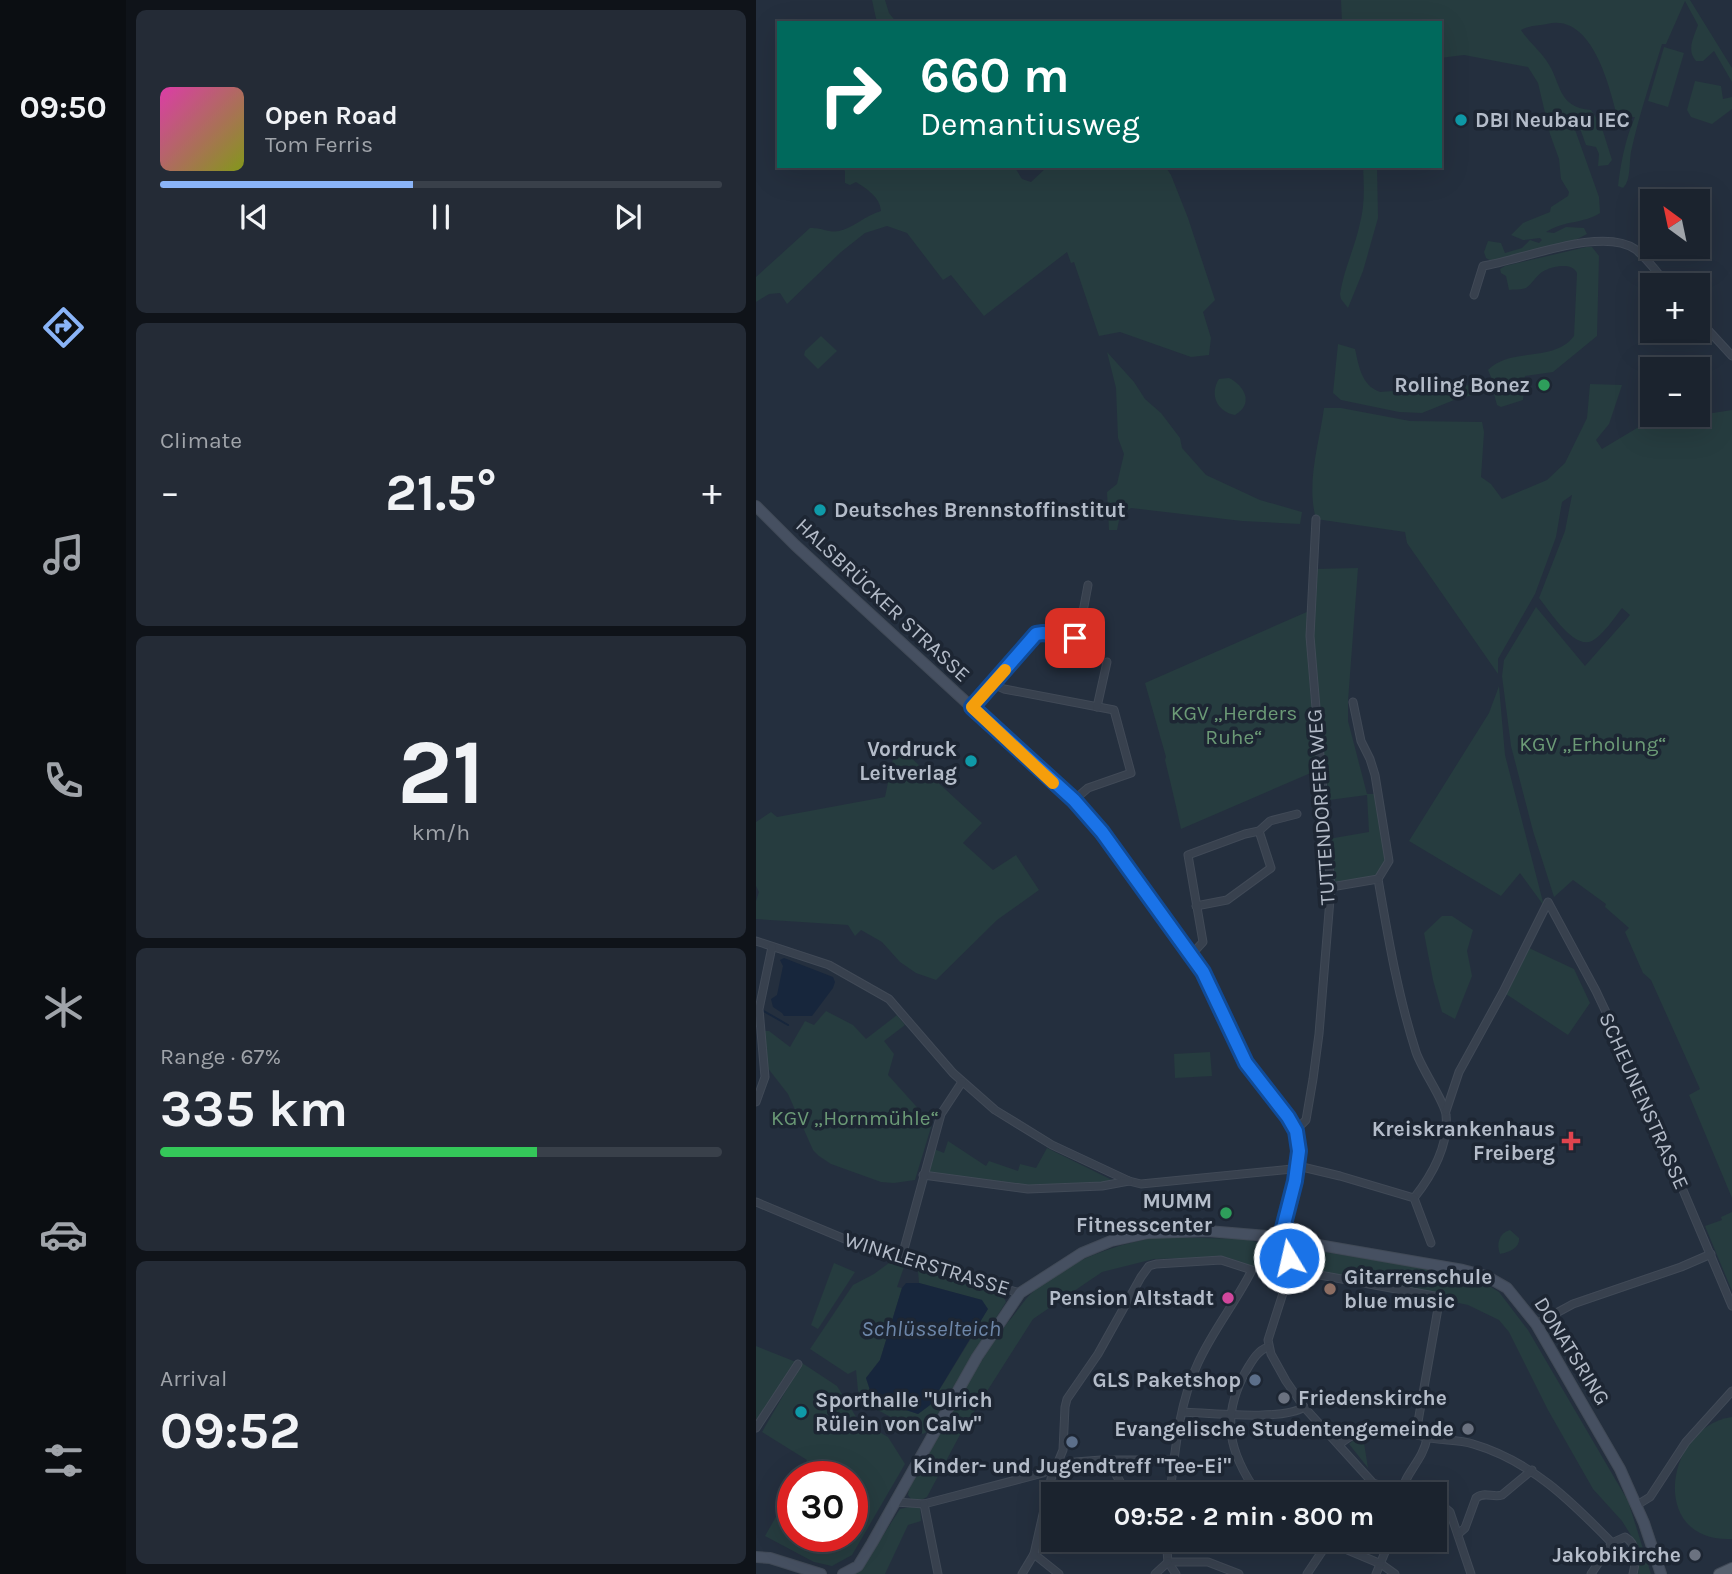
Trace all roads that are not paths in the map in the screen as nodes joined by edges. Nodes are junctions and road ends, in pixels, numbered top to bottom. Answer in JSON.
{"nodes":[{"id":1,"x":1657,"y":273,"type":"edge"},
{"id":2,"x":1474,"y":295,"type":"dead end"},
{"id":3,"x":1710,"y":332,"type":"edge"},
{"id":4,"x":1732,"y":356,"type":"edge"},
{"id":5,"x":756,"y":506,"type":"edge"},
{"id":6,"x":1316,"y":519,"type":"dead end"},
{"id":7,"x":1088,"y":585,"type":"dead end"},
{"id":8,"x":1107,"y":662,"type":"dead end"},
{"id":9,"x":993,"y":684,"type":"junction"},
{"id":10,"x":1353,"y":702,"type":"dead end"},
{"id":11,"x":972,"y":707,"type":"junction"},
{"id":12,"x":1097,"y":707,"type":"junction"},
{"id":13,"x":1074,"y":800,"type":"junction"},
{"id":14,"x":1297,"y":814,"type":"dead end"},
{"id":15,"x":1259,"y":831,"type":"junction"},
{"id":16,"x":1378,"y":879,"type":"junction"},
{"id":17,"x":1331,"y":887,"type":"junction"},
{"id":18,"x":1196,"y":906,"type":"junction"},
{"id":19,"x":756,"y":941,"type":"edge"},
{"id":20,"x":772,"y":947,"type":"junction"},
{"id":21,"x":1191,"y":955,"type":"junction"},
{"id":22,"x":962,"y":1082,"type":"junction"},
{"id":23,"x":756,"y":1102,"type":"edge"},
{"id":24,"x":1446,"y":1111,"type":"junction"},
{"id":25,"x":1296,"y":1131,"type":"junction"},
{"id":26,"x":1297,"y":1168,"type":"junction"},
{"id":27,"x":923,"y":1175,"type":"junction"},
{"id":28,"x":1129,"y":1181,"type":"junction"},
{"id":29,"x":1414,"y":1198,"type":"junction"},
{"id":30,"x":756,"y":1202,"type":"edge"},
{"id":31,"x":1284,"y":1239,"type":"junction"},
{"id":32,"x":1431,"y":1243,"type":"dead end"},
{"id":33,"x":1711,"y":1254,"type":"junction"},
{"id":34,"x":901,"y":1260,"type":"junction"},
{"id":35,"x":1287,"y":1266,"type":"junction"},
{"id":36,"x":1020,"y":1293,"type":"junction"},
{"id":37,"x":1732,"y":1306,"type":"edge"},
{"id":38,"x":1536,"y":1324,"type":"junction"},
{"id":39,"x":1268,"y":1347,"type":"junction"},
{"id":40,"x":798,"y":1364,"type":"dead end"},
{"id":41,"x":1732,"y":1391,"type":"edge"},
{"id":42,"x":1304,"y":1406,"type":"junction"},
{"id":43,"x":1183,"y":1412,"type":"junction"},
{"id":44,"x":1231,"y":1415,"type":"junction"},
{"id":45,"x":756,"y":1428,"type":"edge"},
{"id":46,"x":1416,"y":1433,"type":"junction"},
{"id":47,"x":1427,"y":1438,"type":"junction"},
{"id":48,"x":1339,"y":1445,"type":"junction"},
{"id":49,"x":1108,"y":1460,"type":"junction"},
{"id":50,"x":1174,"y":1460,"type":"junction"},
{"id":51,"x":1056,"y":1465,"type":"junction"},
{"id":52,"x":1532,"y":1470,"type":"junction"},
{"id":53,"x":1120,"y":1482,"type":"edge"},
{"id":54,"x":1171,"y":1482,"type":"edge"},
{"id":55,"x":1250,"y":1482,"type":"edge"},
{"id":56,"x":1373,"y":1482,"type":"edge"},
{"id":57,"x":1405,"y":1482,"type":"edge"},
{"id":58,"x":896,"y":1502,"type":"junction"},
{"id":59,"x":925,"y":1504,"type":"junction"},
{"id":60,"x":1637,"y":1505,"type":"junction"},
{"id":61,"x":1447,"y":1509,"type":"edge"},
{"id":62,"x":1458,"y":1534,"type":"junction"},
{"id":63,"x":1612,"y":1543,"type":"junction"},
{"id":64,"x":1167,"y":1552,"type":"edge"},
{"id":65,"x":1323,"y":1552,"type":"edge"},
{"id":66,"x":1352,"y":1552,"type":"edge"},
{"id":67,"x":1386,"y":1552,"type":"edge"},
{"id":68,"x":1034,"y":1554,"type":"junction"},
{"id":69,"x":756,"y":1558,"type":"edge"},
{"id":70,"x":1168,"y":1562,"type":"junction"},
{"id":71,"x":1381,"y":1564,"type":"junction"},
{"id":72,"x":1732,"y":1568,"type":"edge"},
{"id":73,"x":1662,"y":1573,"type":"edge"},
{"id":74,"x":821,"y":1574,"type":"edge"},
{"id":75,"x":843,"y":1574,"type":"edge"},
{"id":76,"x":938,"y":1574,"type":"edge"},
{"id":77,"x":1022,"y":1574,"type":"edge"},
{"id":78,"x":1059,"y":1574,"type":"edge"},
{"id":79,"x":1156,"y":1574,"type":"edge"},
{"id":80,"x":1176,"y":1574,"type":"edge"},
{"id":81,"x":1239,"y":1574,"type":"edge"},
{"id":82,"x":1307,"y":1574,"type":"edge"},
{"id":83,"x":1376,"y":1574,"type":"edge"},
{"id":84,"x":1395,"y":1574,"type":"edge"},
{"id":85,"x":1471,"y":1574,"type":"edge"},
{"id":86,"x":1591,"y":1574,"type":"edge"},
{"id":87,"x":1633,"y":1574,"type":"edge"},
{"id":88,"x":1719,"y":1574,"type":"edge"}],
"edges":[{"from":1,"to":2,"type":"street"},
{"from":3,"to":4,"type":"street"},
{"from":5,"to":11,"type":"main road","name":"HALSBRÜCKER STRASSE"},
{"from":6,"to":17,"type":"street","name":"TUTTENDORFER WEG"},
{"from":7,"to":9,"type":"street"},
{"from":8,"to":12,"type":"street"},
{"from":9,"to":11,"type":"street"},
{"from":9,"to":12,"type":"street"},
{"from":10,"to":16,"type":"street"},
{"from":11,"to":13,"type":"main road","name":"HALSBRÜCKER STRASSE"},
{"from":12,"to":13,"type":"street"},
{"from":13,"to":21,"type":"main road","name":"HALSBRÜCKER STRASSE"},
{"from":14,"to":15,"type":"street"},
{"from":15,"to":18,"type":"street"},
{"from":15,"to":18,"type":"street"},
{"from":16,"to":17,"type":"street"},
{"from":16,"to":24,"type":"street"},
{"from":17,"to":25,"type":"street","name":"TUTTENDORFER WEG"},
{"from":18,"to":21,"type":"street"},
{"from":19,"to":20,"type":"street"},
{"from":20,"to":22,"type":"street"},
{"from":20,"to":23,"type":"street"},
{"from":21,"to":25,"type":"main road","name":"HALSBRÜCKER STRASSE"},
{"from":22,"to":27,"type":"street"},
{"from":22,"to":28,"type":"street"},
{"from":24,"to":29,"type":"street"},
{"from":24,"to":33,"type":"street","name":"SCHEUNENSTRASSE"},
{"from":25,"to":26,"type":"main road"},
{"from":26,"to":28,"type":"street"},
{"from":26,"to":29,"type":"street"},
{"from":26,"to":31,"type":"main road"},
{"from":27,"to":28,"type":"street"},
{"from":27,"to":34,"type":"street"},
{"from":29,"to":32,"type":"street"},
{"from":30,"to":34,"type":"street","name":"WINKLERSTRASSE"},
{"from":31,"to":35,"type":"street"},
{"from":31,"to":36,"type":"main road","name":"DONATSRING"},
{"from":31,"to":38,"type":"main road","name":"DONATSRING"},
{"from":33,"to":37,"type":"street","name":"SCHEUNENSTRASSE"},
{"from":33,"to":38,"type":"street"},
{"from":34,"to":36,"type":"street","name":"WINKLERSTRASSE"},
{"from":35,"to":39,"type":"street"},
{"from":35,"to":46,"type":"street"},
{"from":36,"to":58,"type":"main road"},
{"from":38,"to":60,"type":"main road","name":"DONATSRING"},
{"from":39,"to":42,"type":"street"},
{"from":39,"to":44,"type":"street"},
{"from":40,"to":45,"type":"street"},
{"from":41,"to":60,"type":"street"},
{"from":42,"to":44,"type":"street"},
{"from":42,"to":48,"type":"street"},
{"from":43,"to":44,"type":"street"},
{"from":43,"to":50,"type":"street"},
{"from":43,"to":51,"type":"street"},
{"from":44,"to":55,"type":"street"},
{"from":46,"to":47,"type":"street"},
{"from":46,"to":48,"type":"street"},
{"from":47,"to":52,"type":"street"},
{"from":47,"to":57,"type":"street"},
{"from":48,"to":56,"type":"street"},
{"from":49,"to":50,"type":"street"},
{"from":49,"to":51,"type":"street"},
{"from":49,"to":53,"type":"street"},
{"from":50,"to":54,"type":"street"},
{"from":51,"to":59,"type":"street"},
{"from":51,"to":68,"type":"street"},
{"from":52,"to":62,"type":"street"},
{"from":52,"to":63,"type":"street"},
{"from":58,"to":59,"type":"street"},
{"from":58,"to":75,"type":"main road"},
{"from":59,"to":76,"type":"street"},
{"from":60,"to":73,"type":"main road","name":"DONATSRING"},
{"from":61,"to":62,"type":"street"},
{"from":62,"to":85,"type":"street"},
{"from":63,"to":86,"type":"street"},
{"from":63,"to":87,"type":"street"},
{"from":64,"to":70,"type":"street"},
{"from":65,"to":82,"type":"street"},
{"from":66,"to":71,"type":"street"},
{"from":67,"to":71,"type":"street"},
{"from":68,"to":77,"type":"street"},
{"from":68,"to":78,"type":"street"},
{"from":69,"to":74,"type":"main road"},
{"from":70,"to":79,"type":"street"},
{"from":70,"to":80,"type":"street"},
{"from":70,"to":81,"type":"street"},
{"from":71,"to":83,"type":"street"},
{"from":71,"to":84,"type":"street"},
{"from":72,"to":88,"type":"main road"}]}
